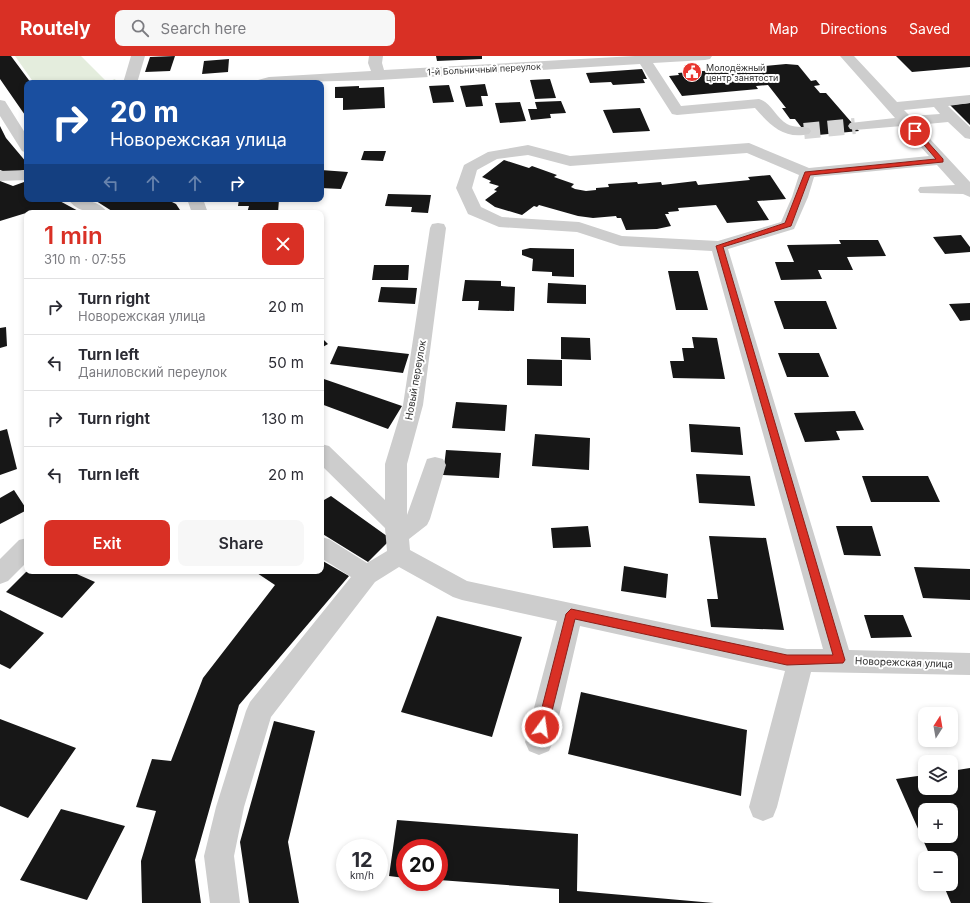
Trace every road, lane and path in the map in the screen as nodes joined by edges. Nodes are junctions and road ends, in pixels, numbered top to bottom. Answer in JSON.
{"nodes":[{"id":1,"x":138,"y":56,"type":"edge"},
{"id":2,"x":376,"y":56,"type":"edge"},
{"id":3,"x":705,"y":56,"type":"edge"},
{"id":4,"x":847,"y":56,"type":"edge"},
{"id":5,"x":644,"y":60,"type":"junction"},
{"id":6,"x":379,"y":76,"type":"junction"},
{"id":7,"x":131,"y":80,"type":"edge"},
{"id":8,"x":292,"y":80,"type":"edge"},
{"id":9,"x":970,"y":99,"type":"edge"},
{"id":10,"x":936,"y":103,"type":"junction"},
{"id":11,"x":0,"y":104,"type":"edge"},
{"id":12,"x":893,"y":107,"type":"junction"},
{"id":13,"x":951,"y":117,"type":"junction"},
{"id":14,"x":906,"y":121,"type":"junction"},
{"id":15,"x":855,"y":126,"type":"tunnel mouth"},
{"id":16,"x":804,"y":130,"type":"tunnel mouth"},
{"id":17,"x":970,"y":135,"type":"edge"},
{"id":18,"x":24,"y":143,"type":"edge"},
{"id":19,"x":941,"y":160,"type":"junction"},
{"id":20,"x":807,"y":173,"type":"junction"},
{"id":21,"x":24,"y":175,"type":"edge"},
{"id":22,"x":0,"y":176,"type":"edge"},
{"id":23,"x":926,"y":190,"type":"dead end"},
{"id":24,"x":969,"y":190,"type":"edge"},
{"id":25,"x":81,"y":202,"type":"edge"},
{"id":26,"x":95,"y":210,"type":"edge"},
{"id":27,"x":438,"y":228,"type":"dead end"},
{"id":28,"x":720,"y":246,"type":"junction"},
{"id":29,"x":324,"y":455,"type":"edge"},
{"id":30,"x":435,"y":465,"type":"dead end"},
{"id":31,"x":397,"y":539,"type":"junction"},
{"id":32,"x":324,"y":548,"type":"edge"},
{"id":33,"x":24,"y":550,"type":"edge"},
{"id":34,"x":0,"y":574,"type":"edge"},
{"id":35,"x":367,"y":575,"type":"junction"},
{"id":36,"x":571,"y":614,"type":"junction"},
{"id":37,"x":801,"y":660,"type":"junction"},
{"id":38,"x":839,"y":660,"type":"junction"},
{"id":39,"x":970,"y":664,"type":"edge"},
{"id":40,"x":539,"y":742,"type":"dead end"},
{"id":41,"x":763,"y":808,"type":"dead end"},
{"id":42,"x":226,"y":903,"type":"edge"}],
"edges":[{"from":1,"to":7,"type":"street"},
{"from":2,"to":6,"type":"street"},
{"from":3,"to":5,"type":"street","name":"1-й Больничный переулок"},
{"from":4,"to":12,"type":"street"},
{"from":5,"to":6,"type":"street","name":"1-й Больничный переулок"},
{"from":5,"to":16,"type":"street"},
{"from":6,"to":8,"type":"street","name":"1-й Больничный переулок"},
{"from":9,"to":10,"type":"street"},
{"from":10,"to":12,"type":"street"},
{"from":10,"to":13,"type":"street"},
{"from":11,"to":18,"type":"street"},
{"from":12,"to":14,"type":"street"},
{"from":13,"to":14,"type":"street"},
{"from":13,"to":17,"type":"street"},
{"from":14,"to":15,"type":"street"},
{"from":14,"to":19,"type":"street"},
{"from":19,"to":20,"type":"street"},
{"from":19,"to":24,"type":"street"},
{"from":20,"to":28,"type":"street"},
{"from":20,"to":28,"type":"street"},
{"from":21,"to":22,"type":"street"},
{"from":23,"to":24,"type":"street"},
{"from":25,"to":26,"type":"street"},
{"from":27,"to":31,"type":"street","name":"Новый переулок"},
{"from":28,"to":38,"type":"street"},
{"from":29,"to":31,"type":"street","name":"Новорежская улица"},
{"from":30,"to":31,"type":"street"},
{"from":31,"to":35,"type":"street"},
{"from":31,"to":36,"type":"street","name":"Новорежская улица"},
{"from":32,"to":35,"type":"street"},
{"from":33,"to":34,"type":"street"},
{"from":35,"to":42,"type":"street"},
{"from":36,"to":37,"type":"street","name":"Новорежская улица"},
{"from":36,"to":40,"type":"street"},
{"from":37,"to":38,"type":"street","name":"Новорежская улица"},
{"from":37,"to":41,"type":"street"},
{"from":38,"to":39,"type":"street","name":"Новорежская улица"}]}
